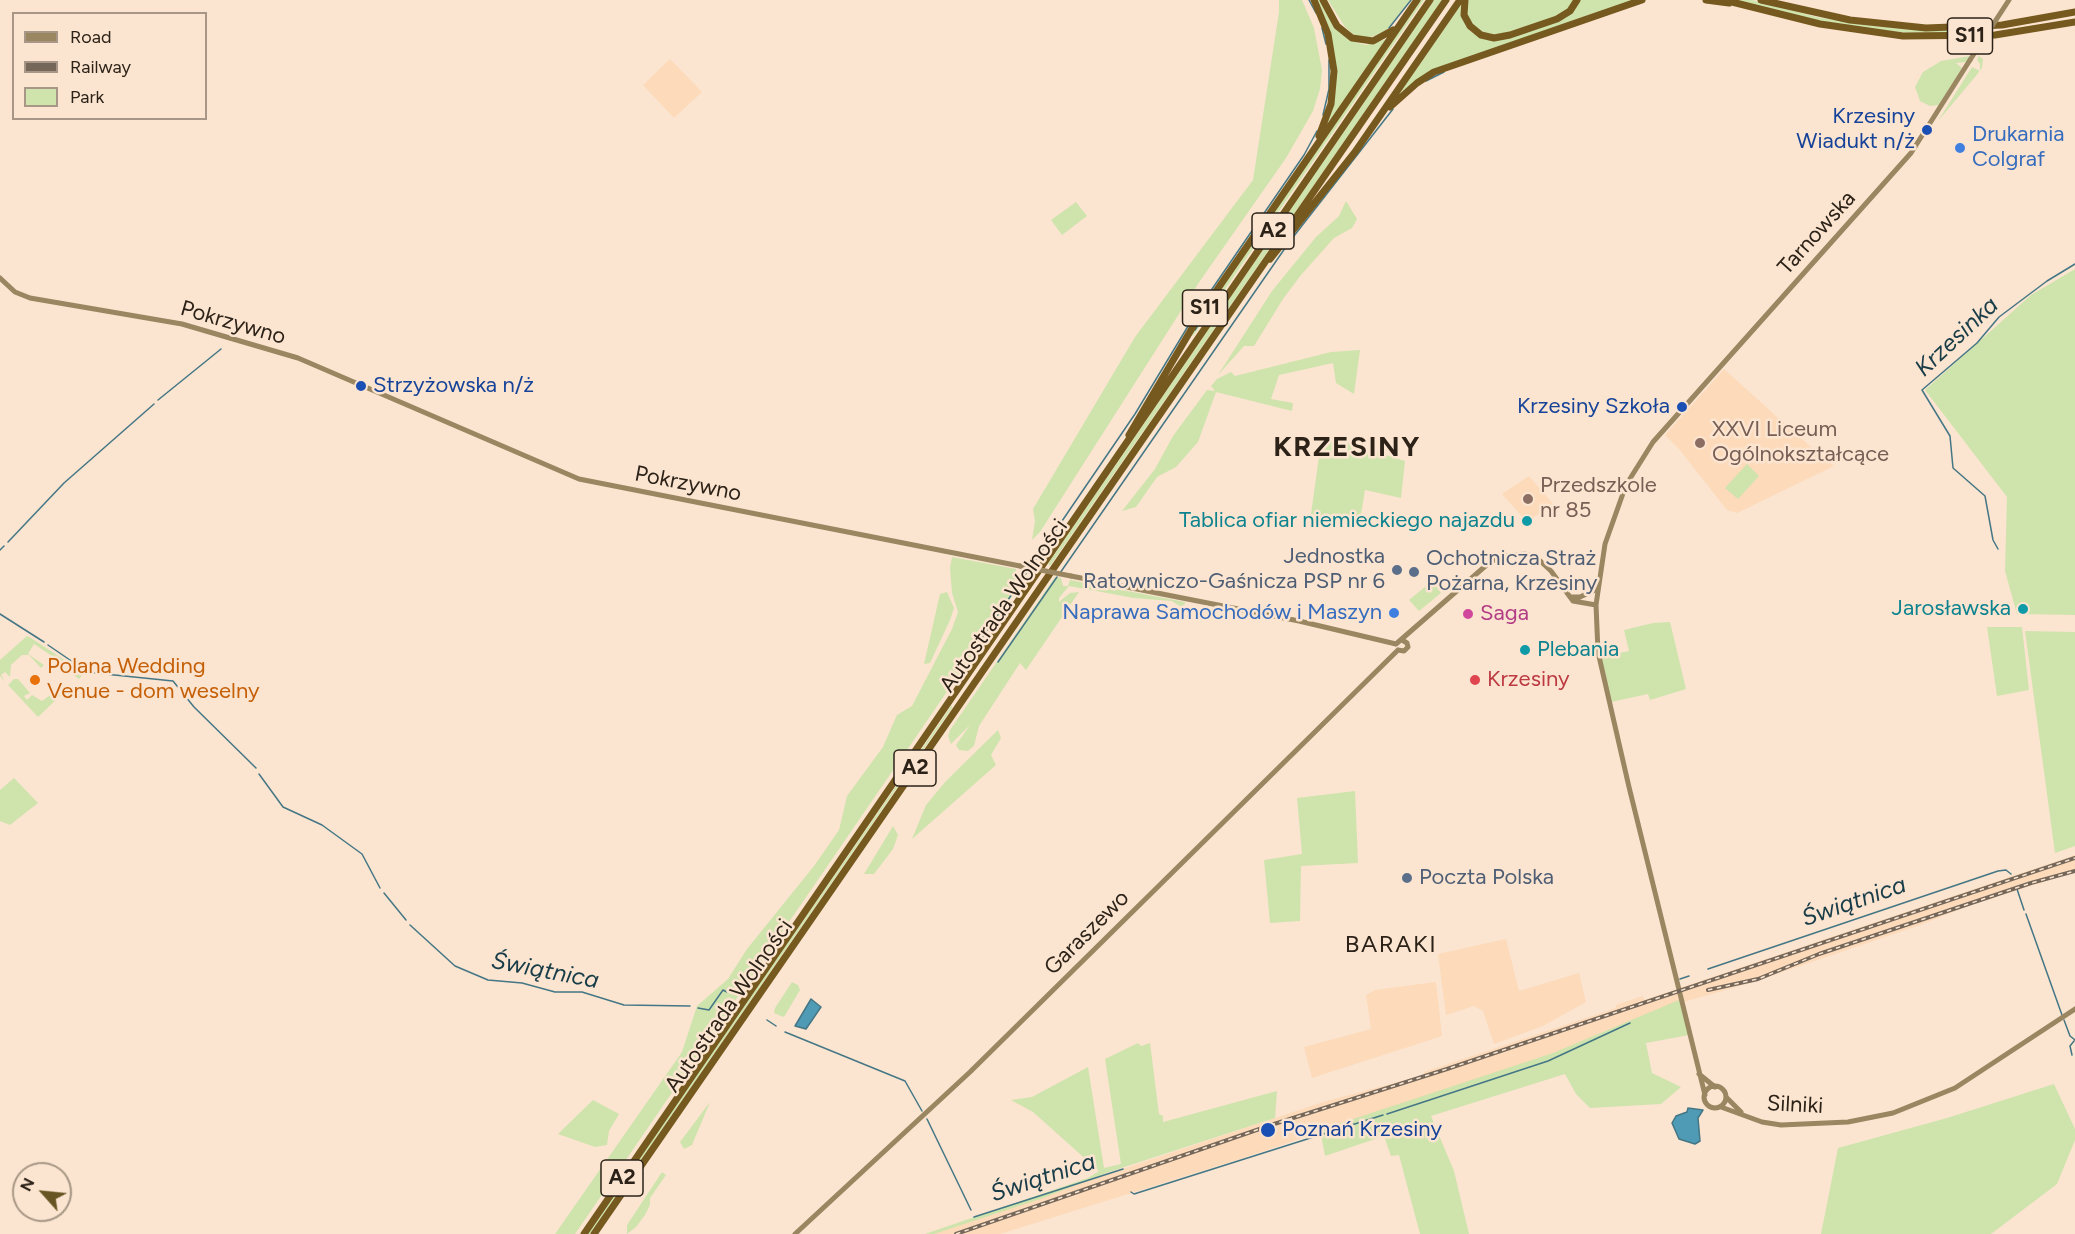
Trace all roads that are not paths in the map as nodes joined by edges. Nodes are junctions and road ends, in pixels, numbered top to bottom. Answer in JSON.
{"nodes":[{"id":1,"x":1314,"y":0,"type":"edge"},
{"id":2,"x":1323,"y":0,"type":"edge"},
{"id":3,"x":1430,"y":0,"type":"edge"},
{"id":4,"x":1446,"y":0,"type":"edge"},
{"id":5,"x":1460,"y":0,"type":"edge"},
{"id":6,"x":1465,"y":0,"type":"edge"},
{"id":7,"x":1577,"y":0,"type":"edge"},
{"id":8,"x":1642,"y":0,"type":"edge"},
{"id":9,"x":1707,"y":0,"type":"edge"},
{"id":10,"x":1724,"y":0,"type":"edge"},
{"id":11,"x":1761,"y":0,"type":"edge"},
{"id":12,"x":2009,"y":0,"type":"edge"},
{"id":13,"x":1415,"y":2,"type":"edge"},
{"id":14,"x":1735,"y":3,"type":"junction"},
{"id":15,"x":2075,"y":12,"type":"edge"},
{"id":16,"x":2075,"y":22,"type":"edge"},
{"id":17,"x":1371,"y":129,"type":"junction"},
{"id":18,"x":1305,"y":162,"type":"junction"},
{"id":19,"x":0,"y":278,"type":"edge"},
{"id":20,"x":1250,"y":281,"type":"junction"},
{"id":21,"x":1115,"y":462,"type":"junction"},
{"id":22,"x":1597,"y":589,"type":"junction"},
{"id":23,"x":1570,"y":597,"type":"junction"},
{"id":24,"x":1596,"y":605,"type":"junction"},
{"id":25,"x":1402,"y":640,"type":"junction"},
{"id":26,"x":1397,"y":647,"type":"junction"},
{"id":27,"x":2075,"y":1010,"type":"edge"},
{"id":28,"x":1699,"y":1074,"type":"junction"},
{"id":29,"x":1715,"y":1087,"type":"junction"},
{"id":30,"x":1705,"y":1095,"type":"junction"},
{"id":31,"x":1726,"y":1097,"type":"junction"},
{"id":32,"x":1721,"y":1107,"type":"junction"},
{"id":33,"x":1742,"y":1113,"type":"junction"},
{"id":34,"x":584,"y":1234,"type":"edge"},
{"id":35,"x":594,"y":1234,"type":"edge"},
{"id":36,"x":795,"y":1234,"type":"edge"}],
"edges":[{"from":1,"to":18,"type":"highway"},
{"from":2,"to":13,"type":"highway"},
{"from":3,"to":21,"type":"highway","name":"Autostrada Wolności","number":"A2"},
{"from":4,"to":20,"type":"highway","name":"Autostrada Wolności","number":"A2"},
{"from":5,"to":17,"type":"highway"},
{"from":6,"to":7,"type":"highway"},
{"from":8,"to":17,"type":"highway","number":"S11"},
{"from":9,"to":14,"type":"highway","number":"S11"},
{"from":10,"to":14,"type":"highway"},
{"from":11,"to":15,"type":"highway","number":"S11"},
{"from":12,"to":22,"type":"street","name":"Tarnowska","bridge":true},
{"from":13,"to":18,"type":"highway","number":"S11"},
{"from":14,"to":16,"type":"highway","number":"S11"},
{"from":17,"to":20,"type":"highway","number":"S11"},
{"from":18,"to":21,"type":"highway","number":"S11"},
{"from":19,"to":26,"type":"street","name":"Pokrzywno","bridge":true},
{"from":20,"to":35,"type":"highway","name":"Autostrada Wolności","number":"A2"},
{"from":21,"to":34,"type":"highway","name":"Autostrada Wolności","number":"A2"},
{"from":22,"to":23,"type":"street"},
{"from":22,"to":24,"type":"street","name":"Tarnowska"},
{"from":23,"to":24,"type":"street"},
{"from":23,"to":25,"type":"street"},
{"from":24,"to":28,"type":"street","name":"Tarnowska"},
{"from":25,"to":26,"type":"street"},
{"from":25,"to":26,"type":"street"},
{"from":26,"to":36,"type":"street","name":"Garaszewo"},
{"from":27,"to":33,"type":"street","name":"Silniki"},
{"from":28,"to":29,"type":"street"},
{"from":28,"to":30,"type":"street"},
{"from":29,"to":30,"type":"street"},
{"from":29,"to":31,"type":"street"},
{"from":30,"to":32,"type":"street"},
{"from":31,"to":32,"type":"street"},
{"from":31,"to":33,"type":"street","name":"Silniki"},
{"from":32,"to":33,"type":"street","name":"Silniki"}]}
